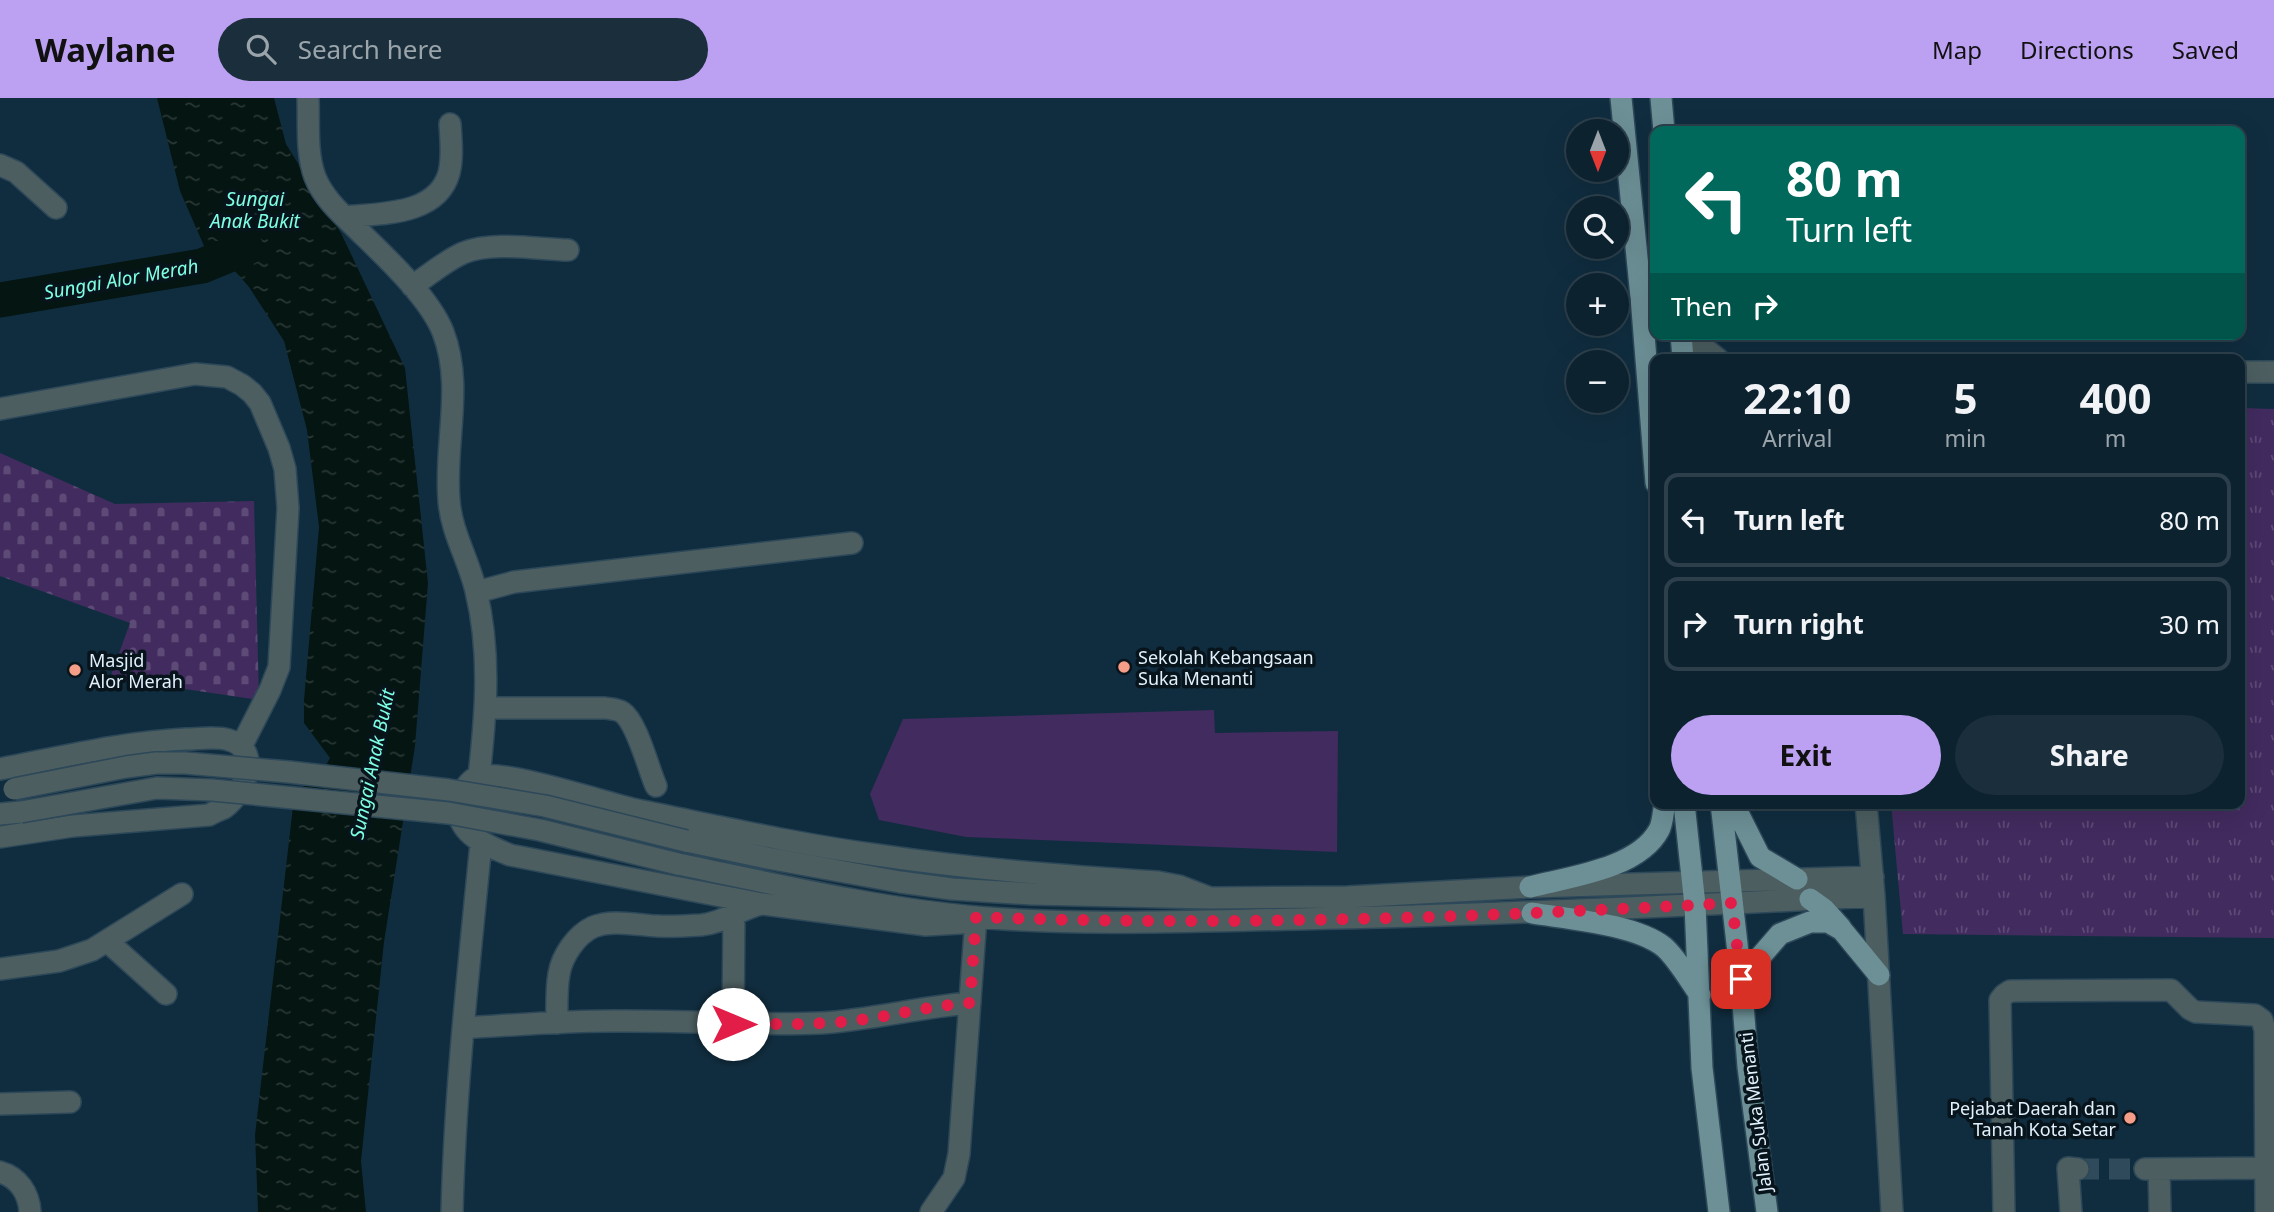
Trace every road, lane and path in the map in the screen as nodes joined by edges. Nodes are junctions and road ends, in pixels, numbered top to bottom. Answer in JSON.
{"nodes":[{"id":1,"x":308,"y":98,"type":"edge"},
{"id":2,"x":1621,"y":98,"type":"edge"},
{"id":3,"x":1661,"y":98,"type":"edge"},
{"id":4,"x":450,"y":124,"type":"dead end"},
{"id":5,"x":1664,"y":126,"type":"edge"},
{"id":6,"x":0,"y":165,"type":"edge"},
{"id":7,"x":56,"y":208,"type":"dead end"},
{"id":8,"x":345,"y":217,"type":"junction"},
{"id":9,"x":568,"y":250,"type":"dead end"},
{"id":10,"x":412,"y":286,"type":"junction"},
{"id":11,"x":1697,"y":340,"type":"edge"},
{"id":12,"x":1712,"y":354,"type":"edge"},
{"id":13,"x":2245,"y":372,"type":"edge"},
{"id":14,"x":2274,"y":372,"type":"edge"},
{"id":15,"x":0,"y":409,"type":"edge"},
{"id":16,"x":1650,"y":409,"type":"edge"},
{"id":17,"x":852,"y":542,"type":"dead end"},
{"id":18,"x":477,"y":592,"type":"junction"},
{"id":19,"x":486,"y":708,"type":"junction"},
{"id":20,"x":242,"y":745,"type":"junction"},
{"id":21,"x":0,"y":769,"type":"edge"},
{"id":22,"x":479,"y":776,"type":"junction"},
{"id":23,"x":656,"y":786,"type":"dead end"},
{"id":24,"x":7,"y":790,"type":"edge"},
{"id":25,"x":1664,"y":809,"type":"edge"},
{"id":26,"x":1685,"y":809,"type":"edge"},
{"id":27,"x":1722,"y":809,"type":"edge"},
{"id":28,"x":1736,"y":809,"type":"edge"},
{"id":29,"x":1867,"y":809,"type":"edge"},
{"id":30,"x":11,"y":813,"type":"edge"},
{"id":31,"x":0,"y":837,"type":"edge"},
{"id":32,"x":481,"y":843,"type":"junction"},
{"id":33,"x":1797,"y":879,"type":"junction"},
{"id":34,"x":1730,"y":881,"type":"junction"},
{"id":35,"x":1692,"y":882,"type":"junction"},
{"id":36,"x":1874,"y":886,"type":"junction"},
{"id":37,"x":1530,"y":887,"type":"junction"},
{"id":38,"x":182,"y":894,"type":"dead end"},
{"id":39,"x":1210,"y":898,"type":"junction"},
{"id":40,"x":1810,"y":899,"type":"junction"},
{"id":41,"x":1732,"y":903,"type":"junction"},
{"id":42,"x":762,"y":904,"type":"junction"},
{"id":43,"x":1695,"y":905,"type":"junction"},
{"id":44,"x":1532,"y":913,"type":"junction"},
{"id":45,"x":734,"y":914,"type":"junction"},
{"id":46,"x":976,"y":917,"type":"junction"},
{"id":47,"x":1842,"y":930,"type":"junction"},
{"id":48,"x":107,"y":941,"type":"junction"},
{"id":49,"x":0,"y":969,"type":"edge"},
{"id":50,"x":1879,"y":975,"type":"junction"},
{"id":51,"x":1741,"y":979,"type":"junction"},
{"id":52,"x":166,"y":994,"type":"dead end"},
{"id":53,"x":1700,"y":995,"type":"junction"},
{"id":54,"x":970,"y":1003,"type":"junction"},
{"id":55,"x":556,"y":1023,"type":"junction"},
{"id":56,"x":733,"y":1024,"type":"junction"},
{"id":57,"x":463,"y":1028,"type":"junction"},
{"id":58,"x":70,"y":1102,"type":"dead end"},
{"id":59,"x":0,"y":1104,"type":"edge"},
{"id":60,"x":2266,"y":1168,"type":"junction"},
{"id":61,"x":2078,"y":1169,"type":"dead end"},
{"id":62,"x":0,"y":1171,"type":"edge"},
{"id":63,"x":30,"y":1212,"type":"edge"},
{"id":64,"x":452,"y":1212,"type":"edge"},
{"id":65,"x":931,"y":1212,"type":"edge"},
{"id":66,"x":1719,"y":1212,"type":"edge"},
{"id":67,"x":1767,"y":1212,"type":"edge"},
{"id":68,"x":1892,"y":1212,"type":"edge"},
{"id":69,"x":2004,"y":1212,"type":"edge"},
{"id":70,"x":2071,"y":1212,"type":"edge"},
{"id":71,"x":2160,"y":1212,"type":"edge"},
{"id":72,"x":2266,"y":1212,"type":"edge"}],
"edges":[{"from":1,"to":8,"type":"street"},
{"from":2,"to":16,"type":"main road"},
{"from":3,"to":5,"type":"main road"},
{"from":4,"to":8,"type":"street"},
{"from":6,"to":7,"type":"street"},
{"from":8,"to":10,"type":"street"},
{"from":9,"to":10,"type":"street"},
{"from":10,"to":18,"type":"street"},
{"from":11,"to":12,"type":"street"},
{"from":13,"to":14,"type":"street"},
{"from":15,"to":20,"type":"street"},
{"from":17,"to":18,"type":"street"},
{"from":18,"to":19,"type":"street"},
{"from":19,"to":22,"type":"street"},
{"from":19,"to":23,"type":"street"},
{"from":20,"to":21,"type":"street"},
{"from":20,"to":31,"type":"street"},
{"from":22,"to":32,"type":"street"},
{"from":22,"to":39,"type":"street"},
{"from":24,"to":39,"type":"street","bridge":true},
{"from":25,"to":37,"type":"main road"},
{"from":26,"to":35,"type":"main road"},
{"from":27,"to":34,"type":"main road","name":"Jalan Suka Menanti"},
{"from":28,"to":33,"type":"main road"},
{"from":29,"to":36,"type":"street"},
{"from":30,"to":46,"type":"street","bridge":true},
{"from":32,"to":42,"type":"street"},
{"from":32,"to":57,"type":"street"},
{"from":33,"to":34,"type":"street"},
{"from":33,"to":36,"type":"street"},
{"from":34,"to":35,"type":"street"},
{"from":34,"to":41,"type":"main road","name":"Jalan Suka Menanti"},
{"from":35,"to":37,"type":"street"},
{"from":35,"to":43,"type":"main road"},
{"from":36,"to":40,"type":"street"},
{"from":36,"to":50,"type":"street"},
{"from":37,"to":39,"type":"street"},
{"from":38,"to":48,"type":"street"},
{"from":40,"to":41,"type":"street"},
{"from":40,"to":47,"type":"main road"},
{"from":41,"to":43,"type":"street"},
{"from":41,"to":51,"type":"main road","name":"Jalan Suka Menanti"},
{"from":42,"to":45,"type":"street"},
{"from":42,"to":46,"type":"street"},
{"from":43,"to":44,"type":"street"},
{"from":43,"to":53,"type":"main road"},
{"from":44,"to":46,"type":"street"},
{"from":44,"to":53,"type":"main road"},
{"from":45,"to":55,"type":"street"},
{"from":45,"to":56,"type":"street"},
{"from":46,"to":54,"type":"street"},
{"from":47,"to":50,"type":"main road"},
{"from":47,"to":51,"type":"main road"},
{"from":48,"to":49,"type":"street"},
{"from":48,"to":52,"type":"street"},
{"from":50,"to":68,"type":"street"},
{"from":51,"to":67,"type":"main road","name":"Jalan Suka Menanti"},
{"from":53,"to":66,"type":"main road"},
{"from":54,"to":56,"type":"street"},
{"from":54,"to":65,"type":"street"},
{"from":55,"to":56,"type":"street"},
{"from":55,"to":57,"type":"street"},
{"from":57,"to":64,"type":"street"},
{"from":58,"to":59,"type":"street"},
{"from":60,"to":69,"type":"street"},
{"from":60,"to":71,"type":"street"},
{"from":60,"to":72,"type":"street"},
{"from":61,"to":70,"type":"street"},
{"from":62,"to":63,"type":"street"}]}
